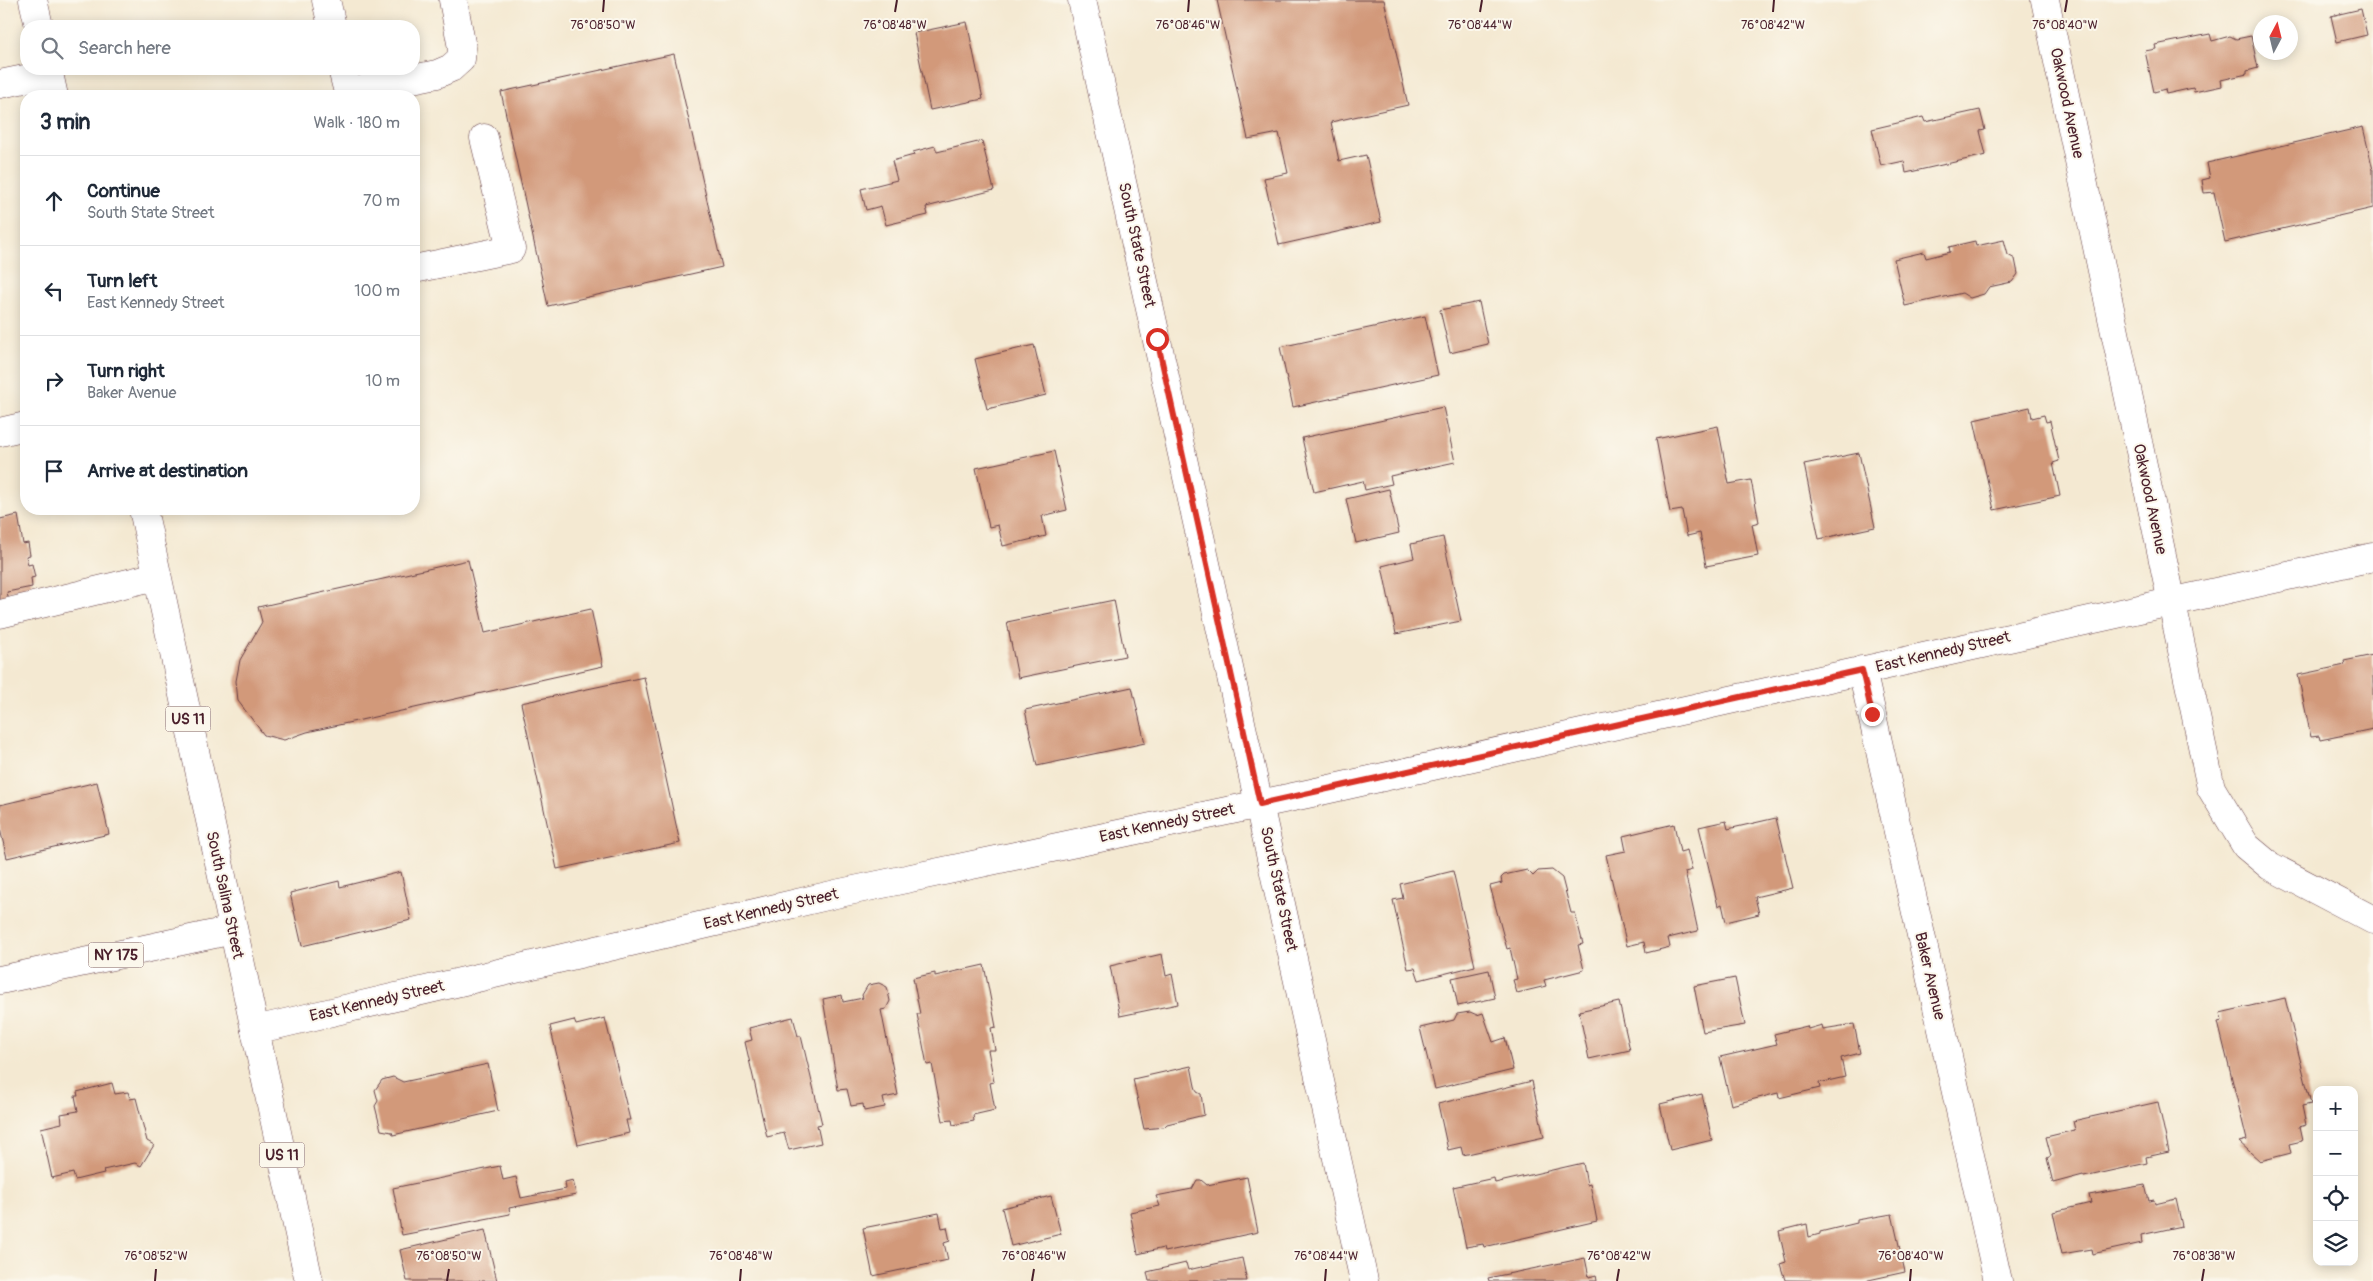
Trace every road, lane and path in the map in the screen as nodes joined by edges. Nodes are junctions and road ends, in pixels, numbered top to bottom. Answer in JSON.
{"nodes":[{"id":1,"x":33,"y":0,"type":"edge"},
{"id":2,"x":326,"y":0,"type":"edge"},
{"id":3,"x":453,"y":0,"type":"edge"},
{"id":4,"x":1082,"y":0,"type":"edge"},
{"id":5,"x":2045,"y":0,"type":"edge"},
{"id":6,"x":38,"y":20,"type":"edge"},
{"id":7,"x":331,"y":20,"type":"edge"},
{"id":8,"x":50,"y":80,"type":"edge"},
{"id":9,"x":0,"y":84,"type":"edge"},
{"id":10,"x":346,"y":86,"type":"edge"},
{"id":11,"x":484,"y":138,"type":"dead end"},
{"id":12,"x":420,"y":268,"type":"edge"},
{"id":13,"x":20,"y":427,"type":"edge"},
{"id":14,"x":0,"y":432,"type":"edge"},
{"id":15,"x":144,"y":515,"type":"edge"},
{"id":16,"x":2373,"y":557,"type":"edge"},
{"id":17,"x":157,"y":576,"type":"junction"},
{"id":18,"x":2172,"y":601,"type":"junction"},
{"id":19,"x":0,"y":614,"type":"edge"},
{"id":20,"x":1862,"y":670,"type":"junction"},
{"id":21,"x":1260,"y":804,"type":"junction"},
{"id":22,"x":2373,"y":920,"type":"edge"},
{"id":23,"x":233,"y":930,"type":"junction"},
{"id":24,"x":0,"y":980,"type":"edge"},
{"id":25,"x":255,"y":1030,"type":"junction"},
{"id":26,"x":309,"y":1281,"type":"edge"},
{"id":27,"x":1364,"y":1281,"type":"edge"},
{"id":28,"x":1998,"y":1281,"type":"edge"}],
"edges":[{"from":1,"to":6,"type":"street"},
{"from":2,"to":7,"type":"street"},
{"from":3,"to":10,"type":"street"},
{"from":4,"to":21,"type":"street","name":"South State Street"},
{"from":5,"to":18,"type":"street","name":"Oakwood Avenue"},
{"from":8,"to":9,"type":"street"},
{"from":11,"to":12,"type":"street"},
{"from":13,"to":14,"type":"street"},
{"from":15,"to":17,"type":"street","name":"South Salina Street","number":"US 11"},
{"from":16,"to":18,"type":"street","name":"East Kennedy Street"},
{"from":17,"to":19,"type":"street"},
{"from":17,"to":23,"type":"street","name":"South Salina Street","number":"US 11"},
{"from":18,"to":20,"type":"street","name":"East Kennedy Street"},
{"from":18,"to":22,"type":"street","name":"Oakwood Avenue"},
{"from":20,"to":21,"type":"street","name":"East Kennedy Street"},
{"from":20,"to":28,"type":"street","name":"Baker Avenue"},
{"from":21,"to":25,"type":"street","name":"East Kennedy Street"},
{"from":21,"to":27,"type":"street","name":"South State Street"},
{"from":23,"to":24,"type":"street","number":"NY 175"},
{"from":23,"to":25,"type":"street","name":"South Salina Street","number":"US 11"},
{"from":25,"to":26,"type":"street","name":"South Salina Street","number":"US 11"}]}
